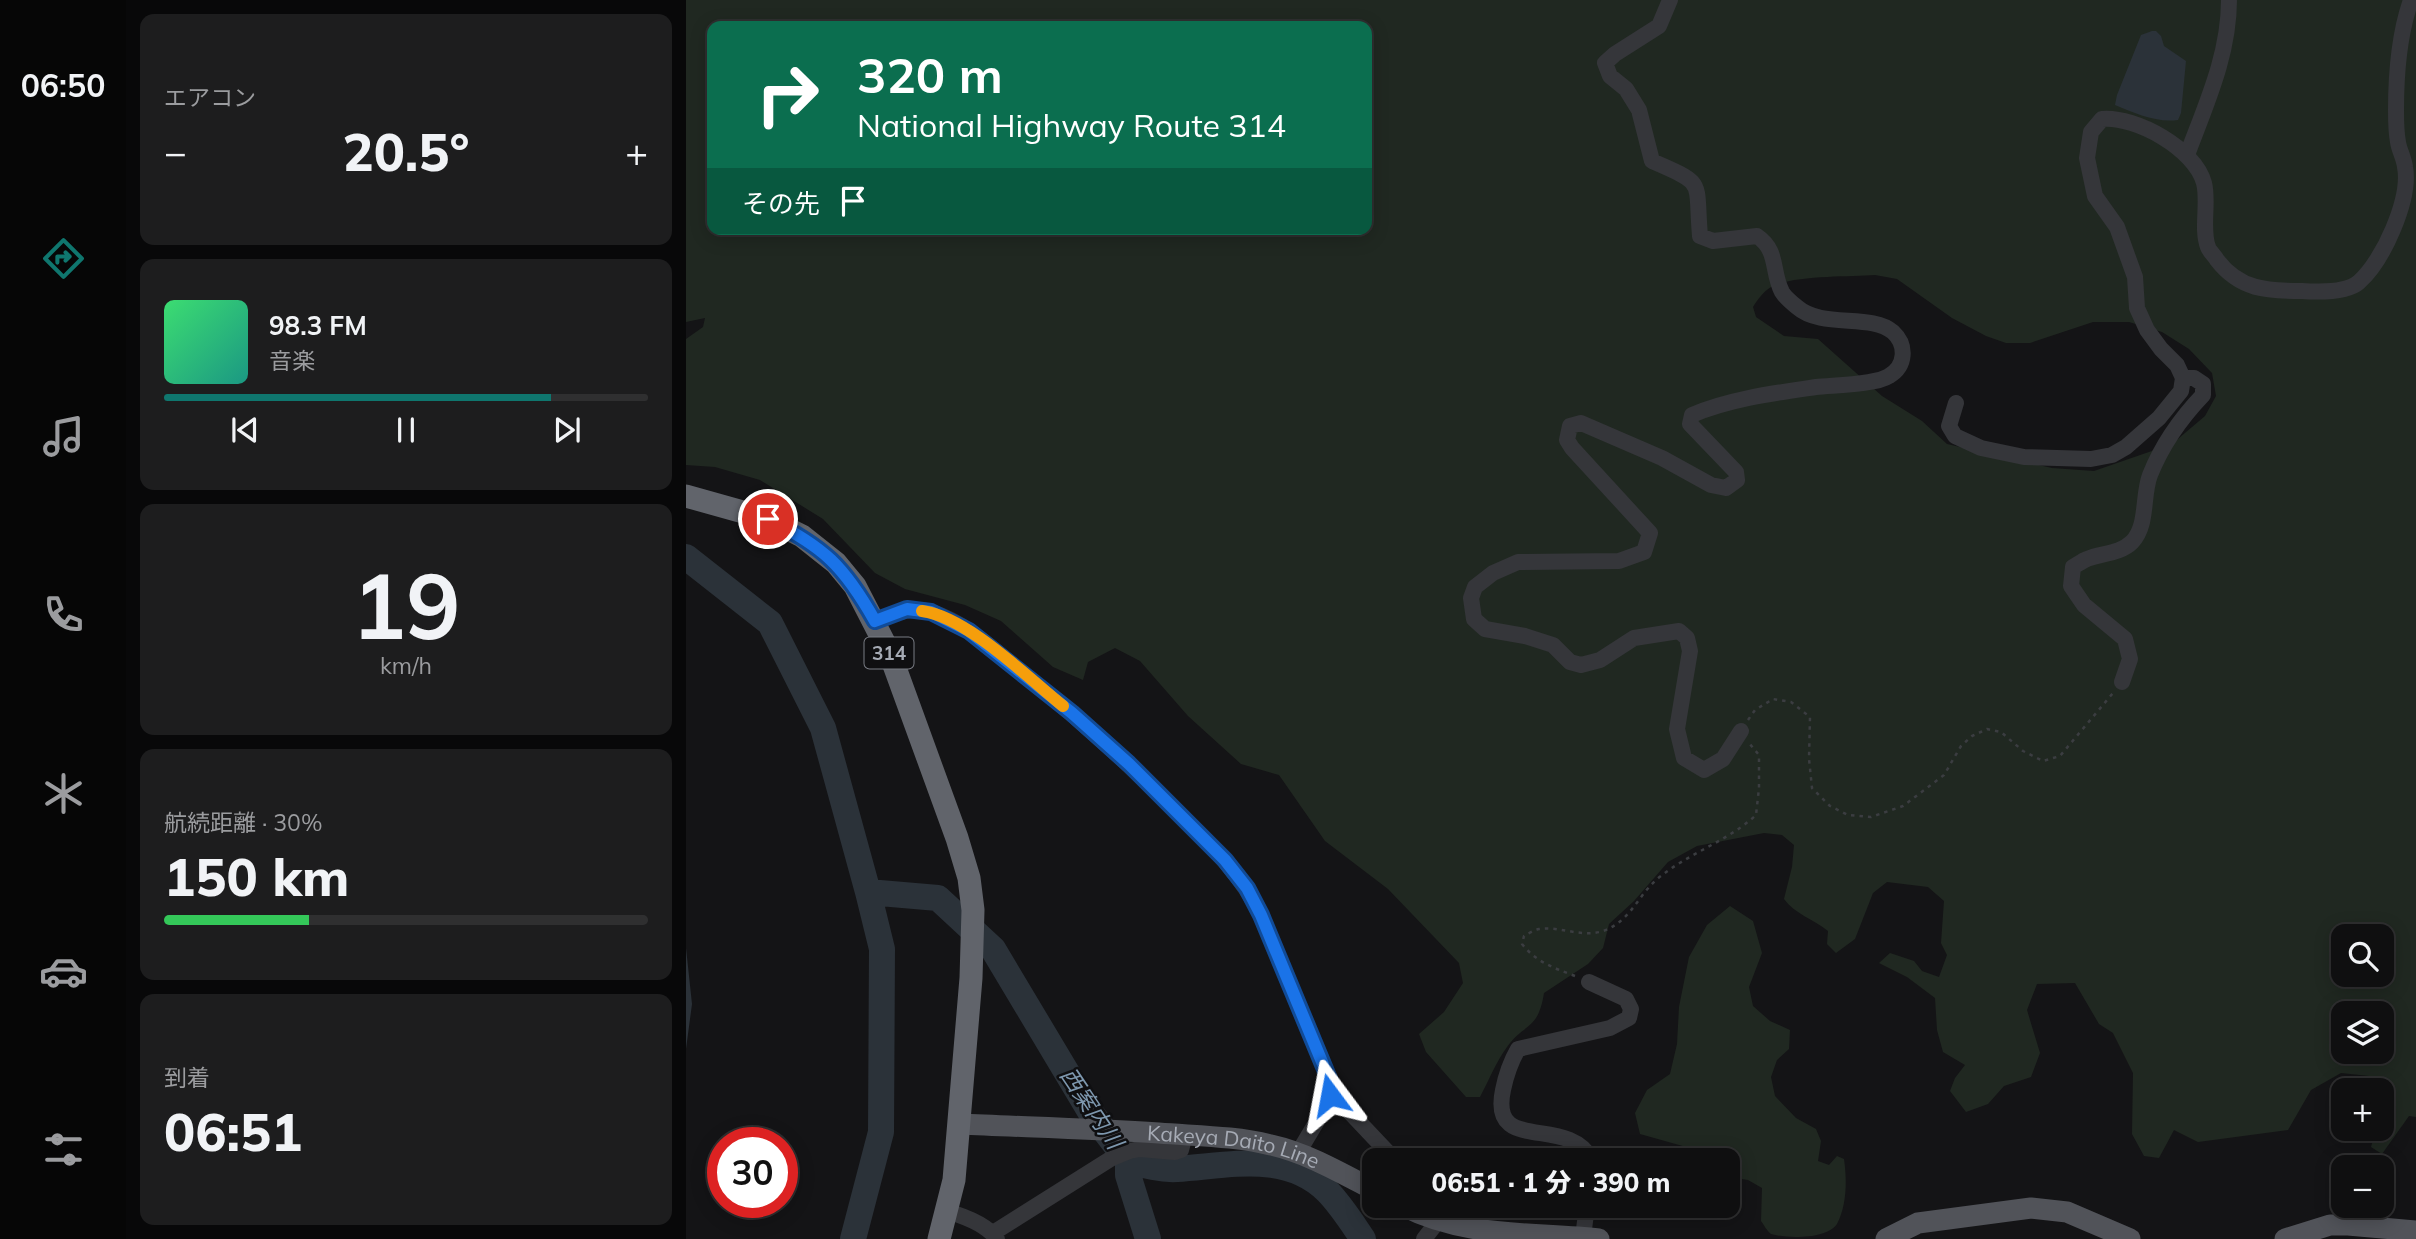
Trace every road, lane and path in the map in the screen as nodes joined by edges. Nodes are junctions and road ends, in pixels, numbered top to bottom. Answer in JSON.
{"nodes":[{"id":1,"x":1670,"y":0,"type":"edge"},
{"id":2,"x":2229,"y":0,"type":"edge"},
{"id":3,"x":2411,"y":0,"type":"edge"},
{"id":4,"x":2187,"y":155,"type":"junction"},
{"id":5,"x":2183,"y":378,"type":"junction"},
{"id":6,"x":1956,"y":403,"type":"dead end"},
{"id":7,"x":686,"y":496,"type":"edge"},
{"id":8,"x":875,"y":621,"type":"junction"},
{"id":9,"x":2122,"y":682,"type":"joint"},
{"id":10,"x":1741,"y":732,"type":"junction"},
{"id":11,"x":1588,"y":982,"type":"joint"},
{"id":12,"x":1330,"y":1095,"type":"junction"},
{"id":13,"x":960,"y":1124,"type":"junction"},
{"id":14,"x":1185,"y":1135,"type":"junction"},
{"id":15,"x":1383,"y":1148,"type":"edge"},
{"id":16,"x":1586,"y":1148,"type":"edge"},
{"id":17,"x":1298,"y":1153,"type":"junction"},
{"id":18,"x":1362,"y":1184,"type":"edge"},
{"id":19,"x":946,"y":1211,"type":"junction"},
{"id":20,"x":1435,"y":1218,"type":"edge"},
{"id":21,"x":1448,"y":1218,"type":"edge"},
{"id":22,"x":1588,"y":1218,"type":"edge"},
{"id":23,"x":2416,"y":1231,"type":"edge"},
{"id":24,"x":995,"y":1236,"type":"edge"},
{"id":25,"x":1591,"y":1238,"type":"edge"},
{"id":26,"x":939,"y":1239,"type":"edge"},
{"id":27,"x":1424,"y":1239,"type":"edge"},
{"id":28,"x":1886,"y":1239,"type":"edge"},
{"id":29,"x":2130,"y":1239,"type":"edge"},
{"id":30,"x":2285,"y":1239,"type":"edge"}],
"edges":[{"from":1,"to":10,"type":"street"},
{"from":2,"to":4,"type":"street"},
{"from":3,"to":4,"type":"street"},
{"from":4,"to":5,"type":"street"},
{"from":5,"to":6,"type":"street"},
{"from":5,"to":9,"type":"street"},
{"from":7,"to":8,"type":"highway","number":"314"},
{"from":8,"to":12,"type":"street"},
{"from":8,"to":13,"type":"highway","number":"314"},
{"from":9,"to":10,"type":"path"},
{"from":10,"to":11,"type":"path"},
{"from":11,"to":16,"type":"street"},
{"from":12,"to":15,"type":"street"},
{"from":12,"to":17,"type":"street"},
{"from":13,"to":14,"type":"main road","name":"Kakeya Daito Line"},
{"from":13,"to":19,"type":"highway","number":"314"},
{"from":14,"to":17,"type":"main road","name":"Kakeya Daito Line"},
{"from":14,"to":24,"type":"street"},
{"from":17,"to":18,"type":"main road","name":"Kakeya Daito Line"},
{"from":19,"to":24,"type":"street"},
{"from":19,"to":26,"type":"highway","number":"314"},
{"from":20,"to":27,"type":"street"},
{"from":21,"to":25,"type":"main road"},
{"from":22,"to":25,"type":"street"},
{"from":23,"to":30,"type":"main road"},
{"from":28,"to":29,"type":"main road"}]}
